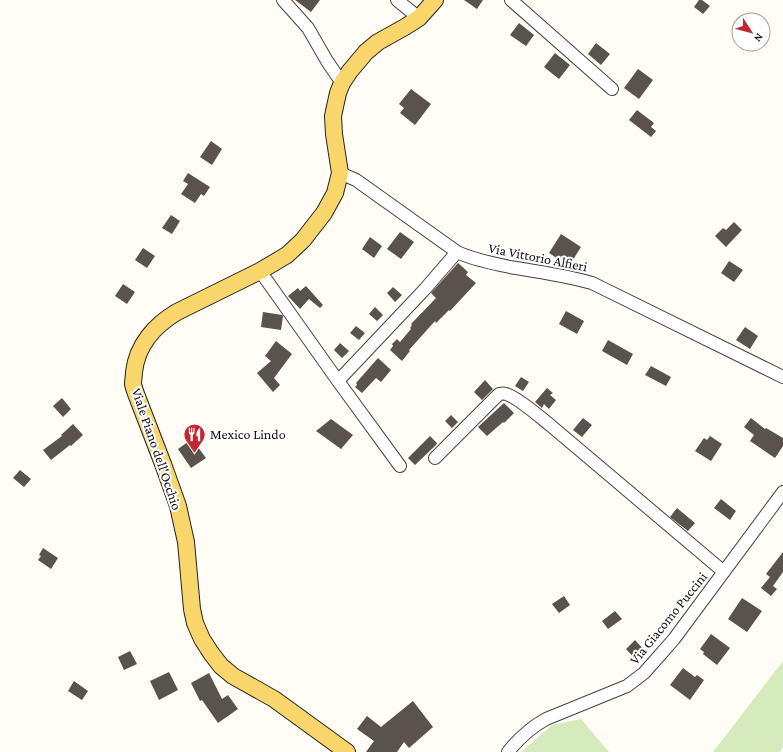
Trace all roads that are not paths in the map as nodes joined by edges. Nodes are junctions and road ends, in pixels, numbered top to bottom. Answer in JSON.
{"nodes":[{"id":1,"x":283,"y":0,"type":"edge"},
{"id":2,"x":397,"y":0,"type":"edge"},
{"id":3,"x":435,"y":0,"type":"edge"},
{"id":4,"x":510,"y":0,"type":"edge"},
{"id":5,"x":419,"y":18,"type":"junction"},
{"id":6,"x":342,"y":83,"type":"junction"},
{"id":7,"x":612,"y":89,"type":"dead end"},
{"id":8,"x":340,"y":173,"type":"junction"},
{"id":9,"x":457,"y":252,"type":"junction"},
{"id":10,"x":260,"y":271,"type":"junction"},
{"id":11,"x":783,"y":377,"type":"edge"},
{"id":12,"x":338,"y":381,"type":"junction"},
{"id":13,"x":434,"y":458,"type":"dead end"},
{"id":14,"x":400,"y":466,"type":"dead end"},
{"id":15,"x":783,"y":492,"type":"edge"},
{"id":16,"x":724,"y":572,"type":"junction"},
{"id":17,"x":347,"y":752,"type":"edge"},
{"id":18,"x":508,"y":752,"type":"edge"}],
"edges":[{"from":1,"to":6,"type":"street"},
{"from":2,"to":5,"type":"street"},
{"from":3,"to":5,"type":"main road","name":"Viale Piano dell'Occhio"},
{"from":4,"to":7,"type":"street"},
{"from":5,"to":6,"type":"main road","name":"Viale Piano dell'Occhio"},
{"from":6,"to":8,"type":"main road","name":"Viale Piano dell'Occhio"},
{"from":8,"to":9,"type":"street","name":"Via Vittorio Alfieri"},
{"from":8,"to":10,"type":"main road","name":"Viale Piano dell'Occhio"},
{"from":9,"to":11,"type":"street","name":"Via Vittorio Alfieri"},
{"from":9,"to":12,"type":"street"},
{"from":10,"to":12,"type":"street"},
{"from":10,"to":17,"type":"main road","name":"Viale Piano dell'Occhio"},
{"from":12,"to":14,"type":"street"},
{"from":13,"to":16,"type":"street"},
{"from":15,"to":16,"type":"street","name":"Via Giacomo Puccini"},
{"from":16,"to":18,"type":"street","name":"Via Giacomo Puccini"}]}
